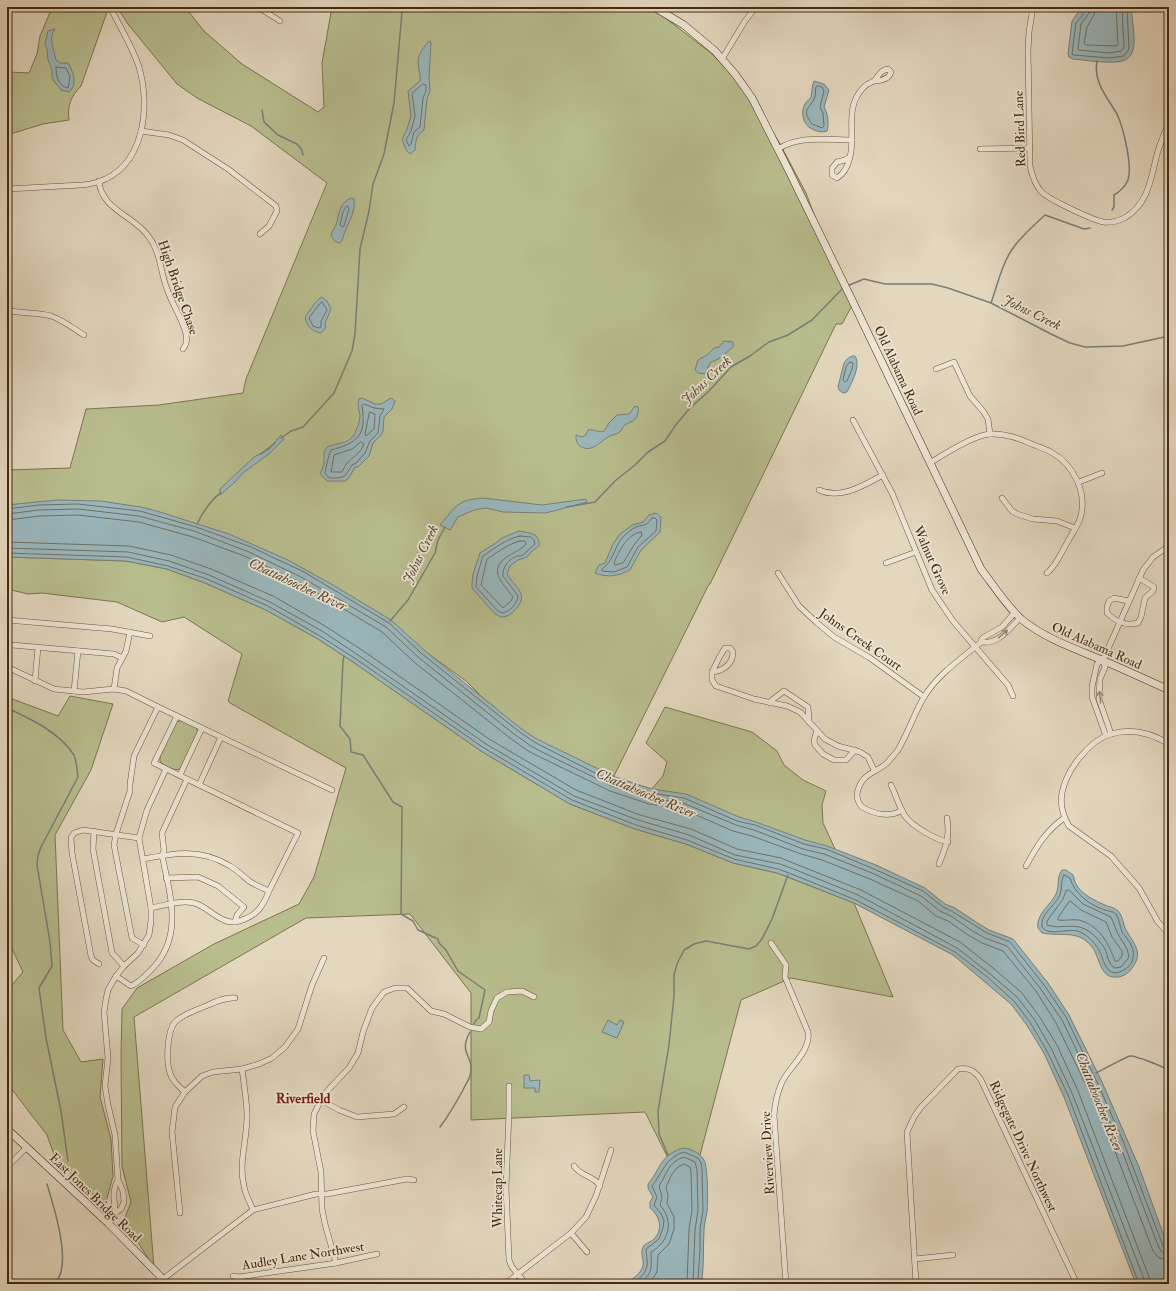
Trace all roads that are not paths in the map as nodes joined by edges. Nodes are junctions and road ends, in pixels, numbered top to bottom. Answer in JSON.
{"nodes":[{"id":1,"x":110,"y":7,"type":"edge"},
{"id":2,"x":258,"y":7,"type":"edge"},
{"id":3,"x":654,"y":7,"type":"edge"},
{"id":4,"x":756,"y":7,"type":"edge"},
{"id":5,"x":1033,"y":7,"type":"edge"},
{"id":6,"x":280,"y":21,"type":"dead end"},
{"id":7,"x":722,"y":59,"type":"junction"},
{"id":8,"x":873,"y":81,"type":"dead end"},
{"id":9,"x":1169,"y":122,"type":"edge"},
{"id":10,"x":141,"y":131,"type":"junction"},
{"id":11,"x":852,"y":140,"type":"junction"},
{"id":12,"x":1030,"y":148,"type":"junction"},
{"id":13,"x":778,"y":149,"type":"junction"},
{"id":14,"x":980,"y":149,"type":"dead end"},
{"id":15,"x":850,"y":157,"type":"dead end"},
{"id":16,"x":99,"y":181,"type":"junction"},
{"id":17,"x":7,"y":189,"type":"edge"},
{"id":18,"x":260,"y":234,"type":"dead end"},
{"id":19,"x":7,"y":310,"type":"edge"},
{"id":20,"x":84,"y":335,"type":"dead end"},
{"id":21,"x":183,"y":349,"type":"dead end"},
{"id":22,"x":936,"y":369,"type":"dead end"},
{"id":23,"x":853,"y":420,"type":"dead end"},
{"id":24,"x":990,"y":434,"type":"junction"},
{"id":25,"x":930,"y":463,"type":"junction"},
{"id":26,"x":1102,"y":473,"type":"dead end"},
{"id":27,"x":883,"y":475,"type":"junction"},
{"id":28,"x":1079,"y":482,"type":"junction"},
{"id":29,"x":820,"y":490,"type":"dead end"},
{"id":30,"x":1002,"y":498,"type":"dead end"},
{"id":31,"x":1075,"y":528,"type":"junction"},
{"id":32,"x":1169,"y":546,"type":"edge"},
{"id":33,"x":916,"y":552,"type":"junction"},
{"id":34,"x":886,"y":563,"type":"dead end"},
{"id":35,"x":778,"y":573,"type":"dead end"},
{"id":36,"x":1047,"y":573,"type":"dead end"},
{"id":37,"x":1139,"y":578,"type":"junction"},
{"id":38,"x":1128,"y":601,"type":"junction"},
{"id":39,"x":1017,"y":615,"type":"junction"},
{"id":40,"x":7,"y":620,"type":"edge"},
{"id":41,"x":1119,"y":622,"type":"junction"},
{"id":42,"x":130,"y":632,"type":"junction"},
{"id":43,"x":150,"y":636,"type":"dead end"},
{"id":44,"x":981,"y":642,"type":"junction"},
{"id":45,"x":12,"y":645,"type":"dead end"},
{"id":46,"x":38,"y":647,"type":"junction"},
{"id":47,"x":975,"y":647,"type":"junction"},
{"id":48,"x":78,"y":651,"type":"junction"},
{"id":49,"x":122,"y":658,"type":"junction"},
{"id":50,"x":1103,"y":660,"type":"junction"},
{"id":51,"x":7,"y":667,"type":"edge"},
{"id":52,"x":712,"y":672,"type":"junction"},
{"id":53,"x":1093,"y":677,"type":"junction"},
{"id":54,"x":1100,"y":678,"type":"junction"},
{"id":55,"x":35,"y":681,"type":"junction"},
{"id":56,"x":114,"y":689,"type":"junction"},
{"id":57,"x":1169,"y":690,"type":"edge"},
{"id":58,"x":74,"y":691,"type":"junction"},
{"id":59,"x":1013,"y":696,"type":"dead end"},
{"id":60,"x":924,"y":697,"type":"junction"},
{"id":61,"x":770,"y":703,"type":"junction"},
{"id":62,"x":158,"y":707,"type":"junction"},
{"id":63,"x":178,"y":716,"type":"junction"},
{"id":64,"x":809,"y":722,"type":"junction"},
{"id":65,"x":202,"y":728,"type":"junction"},
{"id":66,"x":817,"y":731,"type":"junction"},
{"id":67,"x":1111,"y":734,"type":"junction"},
{"id":68,"x":1106,"y":736,"type":"junction"},
{"id":69,"x":221,"y":737,"type":"junction"},
{"id":70,"x":1169,"y":744,"type":"edge"},
{"id":71,"x":855,"y":750,"type":"junction"},
{"id":72,"x":166,"y":769,"type":"junction"},
{"id":73,"x":874,"y":770,"type":"junction"},
{"id":74,"x":180,"y":775,"type":"junction"},
{"id":75,"x":187,"y":779,"type":"junction"},
{"id":76,"x":199,"y":785,"type":"junction"},
{"id":77,"x":891,"y":785,"type":"dead end"},
{"id":78,"x":332,"y":790,"type":"dead end"},
{"id":79,"x":902,"y":810,"type":"junction"},
{"id":80,"x":947,"y":818,"type":"dead end"},
{"id":81,"x":1064,"y":818,"type":"junction"},
{"id":82,"x":94,"y":831,"type":"junction"},
{"id":83,"x":116,"y":834,"type":"junction"},
{"id":84,"x":138,"y":838,"type":"junction"},
{"id":85,"x":948,"y":842,"type":"junction"},
{"id":86,"x":162,"y":856,"type":"junction"},
{"id":87,"x":143,"y":859,"type":"junction"},
{"id":88,"x":939,"y":864,"type":"dead end"},
{"id":89,"x":1026,"y":866,"type":"dead end"},
{"id":90,"x":166,"y":878,"type":"junction"},
{"id":91,"x":269,"y":891,"type":"junction"},
{"id":92,"x":171,"y":904,"type":"junction"},
{"id":93,"x":151,"y":908,"type":"junction"},
{"id":94,"x":235,"y":922,"type":"junction"},
{"id":95,"x":1169,"y":934,"type":"edge"},
{"id":96,"x":772,"y":943,"type":"dead end"},
{"id":97,"x":144,"y":945,"type":"junction"},
{"id":98,"x":324,"y":958,"type":"dead end"},
{"id":99,"x":99,"y":964,"type":"dead end"},
{"id":100,"x":124,"y":966,"type":"junction"},
{"id":101,"x":116,"y":976,"type":"junction"},
{"id":102,"x":534,"y":997,"type":"dead end"},
{"id":103,"x":235,"y":998,"type":"dead end"},
{"id":104,"x":242,"y":1069,"type":"junction"},
{"id":105,"x":509,"y":1086,"type":"dead end"},
{"id":106,"x":185,"y":1092,"type":"junction"},
{"id":107,"x":321,"y":1100,"type":"junction"},
{"id":108,"x":404,"y":1107,"type":"dead end"},
{"id":109,"x":7,"y":1129,"type":"edge"},
{"id":110,"x":27,"y":1147,"type":"junction"},
{"id":111,"x":611,"y":1150,"type":"dead end"},
{"id":112,"x":574,"y":1166,"type":"dead end"},
{"id":113,"x":7,"y":1168,"type":"edge"},
{"id":114,"x":118,"y":1180,"type":"junction"},
{"id":115,"x":414,"y":1180,"type":"dead end"},
{"id":116,"x":600,"y":1186,"type":"junction"},
{"id":117,"x":123,"y":1191,"type":"junction"},
{"id":118,"x":113,"y":1192,"type":"junction"},
{"id":119,"x":322,"y":1194,"type":"junction"},
{"id":120,"x":253,"y":1210,"type":"junction"},
{"id":121,"x":115,"y":1213,"type":"junction"},
{"id":122,"x":180,"y":1213,"type":"dead end"},
{"id":123,"x":108,"y":1223,"type":"junction"},
{"id":124,"x":571,"y":1233,"type":"junction"},
{"id":125,"x":587,"y":1252,"type":"dead end"},
{"id":126,"x":377,"y":1254,"type":"dead end"},
{"id":127,"x":953,"y":1255,"type":"dead end"},
{"id":128,"x":915,"y":1259,"type":"junction"},
{"id":129,"x":336,"y":1263,"type":"junction"},
{"id":130,"x":518,"y":1274,"type":"junction"},
{"id":131,"x":233,"y":1276,"type":"dead end"},
{"id":132,"x":165,"y":1282,"type":"edge"},
{"id":133,"x":505,"y":1284,"type":"edge"},
{"id":134,"x":526,"y":1284,"type":"edge"},
{"id":135,"x":786,"y":1284,"type":"edge"},
{"id":136,"x":916,"y":1284,"type":"edge"},
{"id":137,"x":1078,"y":1284,"type":"edge"}],
"edges":[{"from":1,"to":10,"type":"street"},
{"from":2,"to":6,"type":"street"},
{"from":3,"to":7,"type":"main road","name":"Old Alabama Road"},
{"from":4,"to":7,"type":"street"},
{"from":5,"to":12,"type":"street","name":"Red Bird Lane"},
{"from":7,"to":13,"type":"main road","name":"Old Alabama Road"},
{"from":8,"to":11,"type":"street"},
{"from":9,"to":12,"type":"street","name":"Red Bird Lane"},
{"from":10,"to":16,"type":"street"},
{"from":10,"to":18,"type":"street"},
{"from":11,"to":13,"type":"street"},
{"from":11,"to":15,"type":"street"},
{"from":12,"to":14,"type":"street"},
{"from":13,"to":25,"type":"main road","name":"Old Alabama Road"},
{"from":16,"to":17,"type":"street"},
{"from":16,"to":21,"type":"street","name":"High Bridge Chase"},
{"from":19,"to":20,"type":"street"},
{"from":22,"to":24,"type":"street"},
{"from":23,"to":27,"type":"street","name":"Walnut Grove"},
{"from":24,"to":25,"type":"street"},
{"from":24,"to":28,"type":"street"},
{"from":25,"to":39,"type":"main road","name":"Old Alabama Road"},
{"from":26,"to":28,"type":"street"},
{"from":27,"to":29,"type":"street"},
{"from":27,"to":33,"type":"street","name":"Walnut Grove"},
{"from":28,"to":31,"type":"street"},
{"from":30,"to":31,"type":"street"},
{"from":31,"to":36,"type":"street"},
{"from":32,"to":37,"type":"street"},
{"from":33,"to":34,"type":"street"},
{"from":33,"to":47,"type":"street","name":"Walnut Grove"},
{"from":35,"to":60,"type":"street","name":"Johns Creek Court"},
{"from":37,"to":38,"type":"street"},
{"from":37,"to":41,"type":"street"},
{"from":38,"to":41,"type":"street"},
{"from":38,"to":41,"type":"street"},
{"from":39,"to":44,"type":"street"},
{"from":44,"to":39,"type":"street","one_way":true},
{"from":39,"to":50,"type":"main road","name":"Old Alabama Road"},
{"from":40,"to":42,"type":"street"},
{"from":41,"to":50,"type":"street"},
{"from":42,"to":43,"type":"street"},
{"from":42,"to":49,"type":"street"},
{"from":44,"to":47,"type":"street"},
{"from":45,"to":46,"type":"street"},
{"from":46,"to":48,"type":"street"},
{"from":46,"to":55,"type":"street"},
{"from":47,"to":59,"type":"street","name":"Walnut Grove"},
{"from":47,"to":60,"type":"street"},
{"from":48,"to":49,"type":"street"},
{"from":48,"to":58,"type":"street"},
{"from":49,"to":56,"type":"street"},
{"from":50,"to":53,"type":"street"},
{"from":50,"to":54,"type":"street"},
{"from":50,"to":57,"type":"main road","name":"Old Alabama Road"},
{"from":51,"to":55,"type":"street"},
{"from":52,"to":52,"type":"street"},
{"from":52,"to":61,"type":"street"},
{"from":53,"to":54,"type":"street"},
{"from":53,"to":68,"type":"street"},
{"from":67,"to":54,"type":"street","one_way":true},
{"from":55,"to":58,"type":"street"},
{"from":56,"to":58,"type":"street"},
{"from":56,"to":62,"type":"street"},
{"from":60,"to":73,"type":"street"},
{"from":61,"to":64,"type":"street"},
{"from":61,"to":64,"type":"street"},
{"from":62,"to":63,"type":"street"},
{"from":62,"to":83,"type":"street"},
{"from":63,"to":65,"type":"street"},
{"from":63,"to":72,"type":"street"},
{"from":64,"to":66,"type":"street"},
{"from":65,"to":69,"type":"street"},
{"from":65,"to":74,"type":"street"},
{"from":66,"to":71,"type":"street"},
{"from":66,"to":71,"type":"street"},
{"from":67,"to":68,"type":"street"},
{"from":67,"to":70,"type":"street"},
{"from":68,"to":81,"type":"street"},
{"from":69,"to":76,"type":"street"},
{"from":69,"to":78,"type":"street"},
{"from":71,"to":73,"type":"street"},
{"from":72,"to":74,"type":"street"},
{"from":72,"to":84,"type":"street"},
{"from":73,"to":79,"type":"street"},
{"from":74,"to":75,"type":"street"},
{"from":75,"to":76,"type":"street"},
{"from":75,"to":86,"type":"street"},
{"from":76,"to":91,"type":"street"},
{"from":77,"to":79,"type":"street"},
{"from":79,"to":85,"type":"street"},
{"from":80,"to":85,"type":"street"},
{"from":81,"to":89,"type":"street"},
{"from":81,"to":95,"type":"street"},
{"from":82,"to":83,"type":"street"},
{"from":82,"to":99,"type":"street"},
{"from":82,"to":100,"type":"street"},
{"from":83,"to":84,"type":"street"},
{"from":83,"to":97,"type":"street"},
{"from":84,"to":87,"type":"street"},
{"from":85,"to":88,"type":"street"},
{"from":86,"to":87,"type":"street"},
{"from":86,"to":90,"type":"street"},
{"from":86,"to":91,"type":"street"},
{"from":87,"to":93,"type":"street"},
{"from":90,"to":92,"type":"street"},
{"from":90,"to":94,"type":"street"},
{"from":91,"to":94,"type":"street"},
{"from":92,"to":93,"type":"street"},
{"from":92,"to":94,"type":"street"},
{"from":92,"to":101,"type":"street"},
{"from":93,"to":97,"type":"street"},
{"from":96,"to":135,"type":"street","name":"Riverview Drive"},
{"from":97,"to":100,"type":"street"},
{"from":98,"to":104,"type":"street"},
{"from":100,"to":101,"type":"street"},
{"from":101,"to":114,"type":"street"},
{"from":102,"to":107,"type":"street"},
{"from":103,"to":106,"type":"street"},
{"from":104,"to":106,"type":"street"},
{"from":104,"to":120,"type":"street"},
{"from":105,"to":130,"type":"street","name":"Whitecap Lane"},
{"from":106,"to":122,"type":"street"},
{"from":107,"to":108,"type":"street"},
{"from":107,"to":119,"type":"street"},
{"from":109,"to":110,"type":"main road","name":"East Jones Bridge Road"},
{"from":110,"to":113,"type":"street"},
{"from":110,"to":123,"type":"main road","name":"East Jones Bridge Road"},
{"from":111,"to":116,"type":"street"},
{"from":112,"to":116,"type":"street"},
{"from":114,"to":117,"type":"street"},
{"from":114,"to":118,"type":"street"},
{"from":115,"to":119,"type":"street"},
{"from":116,"to":124,"type":"street"},
{"from":117,"to":118,"type":"street"},
{"from":117,"to":121,"type":"street"},
{"from":118,"to":121,"type":"street"},
{"from":119,"to":120,"type":"street"},
{"from":119,"to":129,"type":"street"},
{"from":120,"to":132,"type":"street"},
{"from":121,"to":123,"type":"street"},
{"from":123,"to":132,"type":"main road","name":"East Jones Bridge Road"},
{"from":124,"to":125,"type":"street"},
{"from":124,"to":130,"type":"street"},
{"from":126,"to":129,"type":"street","name":"Audley Lane Northwest"},
{"from":127,"to":128,"type":"street"},
{"from":128,"to":136,"type":"street","name":"Ridgegate Drive Northwest"},
{"from":128,"to":137,"type":"street","name":"Ridgegate Drive Northwest"},
{"from":129,"to":131,"type":"street","name":"Audley Lane Northwest"},
{"from":130,"to":133,"type":"street"},
{"from":130,"to":134,"type":"street","name":"Whitecap Lane"}]}
